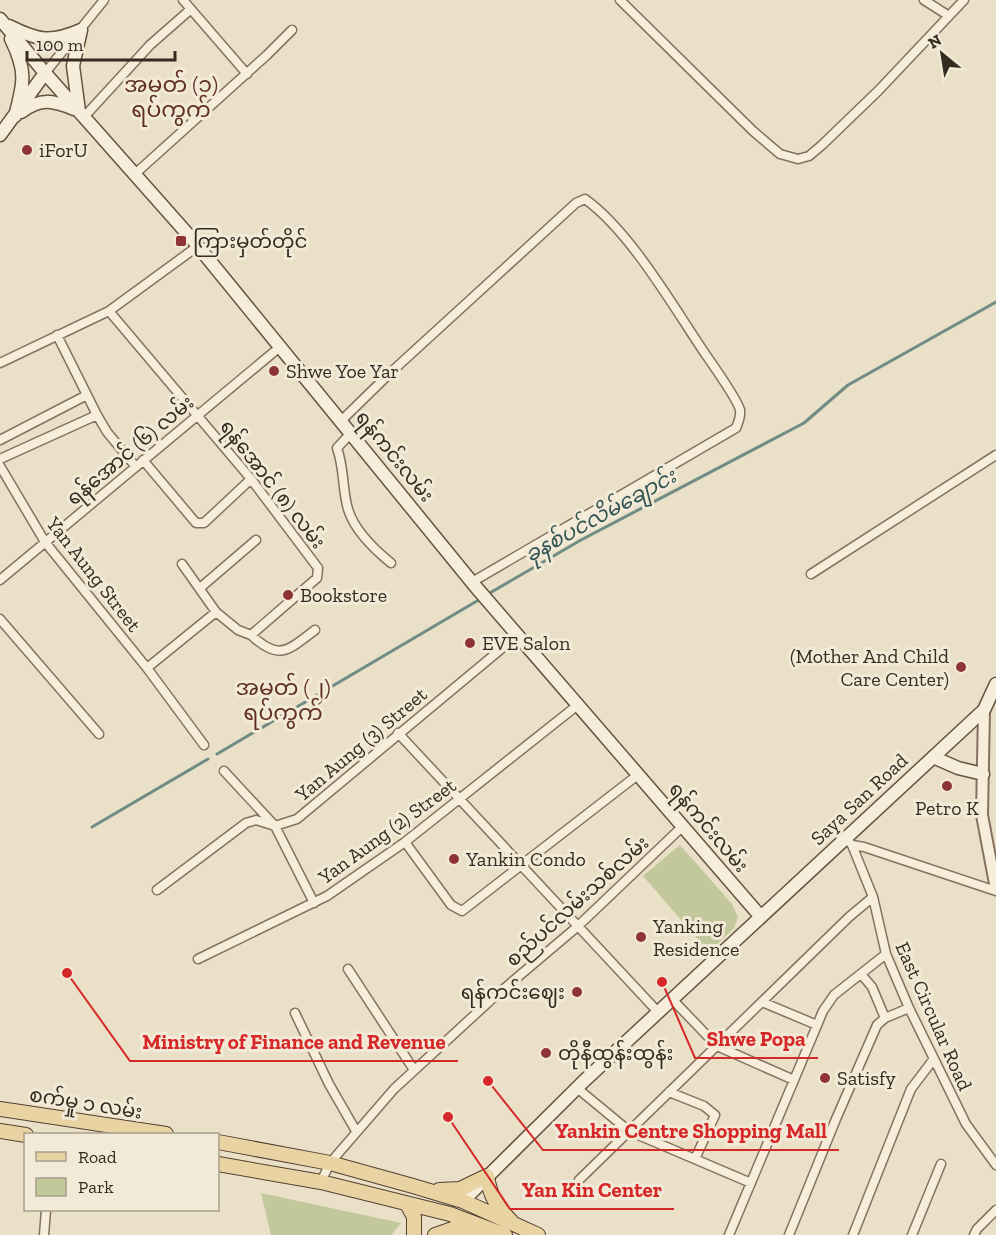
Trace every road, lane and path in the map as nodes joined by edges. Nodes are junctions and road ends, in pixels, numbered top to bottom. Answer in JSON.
{"nodes":[{"id":1,"x":104,"y":0,"type":"edge"},
{"id":2,"x":183,"y":0,"type":"edge"},
{"id":3,"x":620,"y":0,"type":"edge"},
{"id":4,"x":924,"y":0,"type":"edge"},
{"id":5,"x":964,"y":0,"type":"edge"},
{"id":6,"x":191,"y":9,"type":"junction"},
{"id":7,"x":949,"y":16,"type":"junction"},
{"id":8,"x":2,"y":21,"type":"edge"},
{"id":9,"x":81,"y":30,"type":"junction"},
{"id":10,"x":292,"y":30,"type":"dead end"},
{"id":11,"x":45,"y":74,"type":"junction"},
{"id":12,"x":247,"y":74,"type":"junction"},
{"id":13,"x":81,"y":114,"type":"junction"},
{"id":14,"x":15,"y":116,"type":"junction"},
{"id":15,"x":0,"y":135,"type":"edge"},
{"id":16,"x":135,"y":173,"type":"junction"},
{"id":17,"x":198,"y":246,"type":"junction"},
{"id":18,"x":109,"y":311,"type":"junction"},
{"id":19,"x":57,"y":335,"type":"junction"},
{"id":20,"x":281,"y":346,"type":"junction"},
{"id":21,"x":0,"y":363,"type":"edge"},
{"id":22,"x":87,"y":394,"type":"junction"},
{"id":23,"x":97,"y":415,"type":"junction"},
{"id":24,"x":197,"y":415,"type":"junction"},
{"id":25,"x":341,"y":421,"type":"junction"},
{"id":26,"x":351,"y":433,"type":"junction"},
{"id":27,"x":0,"y":440,"type":"edge"},
{"id":28,"x":996,"y":454,"type":"edge"},
{"id":29,"x":0,"y":459,"type":"edge"},
{"id":30,"x":143,"y":460,"type":"junction"},
{"id":31,"x":0,"y":466,"type":"edge"},
{"id":32,"x":135,"y":467,"type":"junction"},
{"id":33,"x":251,"y":479,"type":"junction"},
{"id":34,"x":256,"y":540,"type":"dead end"},
{"id":35,"x":45,"y":542,"type":"junction"},
{"id":36,"x":391,"y":563,"type":"dead end"},
{"id":37,"x":182,"y":564,"type":"dead end"},
{"id":38,"x":811,"y":574,"type":"dead end"},
{"id":39,"x":0,"y":580,"type":"edge"},
{"id":40,"x":472,"y":582,"type":"junction"},
{"id":41,"x":200,"y":588,"type":"junction"},
{"id":42,"x":216,"y":612,"type":"junction"},
{"id":43,"x":0,"y":619,"type":"edge"},
{"id":44,"x":315,"y":630,"type":"dead end"},
{"id":45,"x":250,"y":635,"type":"junction"},
{"id":46,"x":518,"y":635,"type":"junction"},
{"id":47,"x":147,"y":668,"type":"junction"},
{"id":48,"x":996,"y":684,"type":"edge"},
{"id":49,"x":579,"y":704,"type":"junction"},
{"id":50,"x":984,"y":710,"type":"junction"},
{"id":51,"x":398,"y":733,"type":"junction"},
{"id":52,"x":99,"y":734,"type":"dead end"},
{"id":53,"x":204,"y":745,"type":"dead end"},
{"id":54,"x":933,"y":757,"type":"junction"},
{"id":55,"x":224,"y":771,"type":"dead end"},
{"id":56,"x":639,"y":774,"type":"junction"},
{"id":57,"x":983,"y":774,"type":"junction"},
{"id":58,"x":460,"y":799,"type":"junction"},
{"id":59,"x":275,"y":826,"type":"junction"},
{"id":60,"x":683,"y":826,"type":"junction"},
{"id":61,"x":405,"y":842,"type":"junction"},
{"id":62,"x":849,"y":842,"type":"junction"},
{"id":63,"x":521,"y":866,"type":"junction"},
{"id":64,"x":157,"y":890,"type":"dead end"},
{"id":65,"x":996,"y":890,"type":"edge"},
{"id":66,"x":873,"y":897,"type":"junction"},
{"id":67,"x":315,"y":903,"type":"junction"},
{"id":68,"x":761,"y":917,"type":"junction"},
{"id":69,"x":577,"y":927,"type":"junction"},
{"id":70,"x":886,"y":954,"type":"junction"},
{"id":71,"x":198,"y":959,"type":"dead end"},
{"id":72,"x":348,"y":969,"type":"dead end"},
{"id":73,"x":861,"y":974,"type":"junction"},
{"id":74,"x":672,"y":999,"type":"junction"},
{"id":75,"x":762,"y":1002,"type":"junction"},
{"id":76,"x":909,"y":1008,"type":"junction"},
{"id":77,"x":658,"y":1012,"type":"junction"},
{"id":78,"x":295,"y":1013,"type":"dead end"},
{"id":79,"x":885,"y":1018,"type":"junction"},
{"id":80,"x":817,"y":1025,"type":"junction"},
{"id":81,"x":717,"y":1046,"type":"junction"},
{"id":82,"x":933,"y":1060,"type":"junction"},
{"id":83,"x":414,"y":1070,"type":"junction"},
{"id":84,"x":794,"y":1080,"type":"junction"},
{"id":85,"x":577,"y":1088,"type":"junction"},
{"id":86,"x":669,"y":1092,"type":"junction"},
{"id":87,"x":0,"y":1109,"type":"edge"},
{"id":88,"x":25,"y":1113,"type":"junction"},
{"id":89,"x":0,"y":1131,"type":"edge"},
{"id":90,"x":356,"y":1131,"type":"junction"},
{"id":91,"x":629,"y":1131,"type":"junction"},
{"id":92,"x":159,"y":1133,"type":"edge"},
{"id":93,"x":23,"y":1135,"type":"edge"},
{"id":94,"x":222,"y":1142,"type":"edge"},
{"id":95,"x":695,"y":1159,"type":"junction"},
{"id":96,"x":324,"y":1162,"type":"junction"},
{"id":97,"x":219,"y":1164,"type":"edge"},
{"id":98,"x":941,"y":1164,"type":"dead end"},
{"id":99,"x":996,"y":1165,"type":"edge"},
{"id":100,"x":487,"y":1176,"type":"junction"},
{"id":101,"x":579,"y":1180,"type":"dead end"},
{"id":102,"x":321,"y":1182,"type":"junction"},
{"id":103,"x":751,"y":1183,"type":"junction"},
{"id":104,"x":413,"y":1186,"type":"junction"},
{"id":105,"x":463,"y":1201,"type":"junction"},
{"id":106,"x":407,"y":1204,"type":"junction"},
{"id":107,"x":996,"y":1210,"type":"edge"},
{"id":108,"x":46,"y":1211,"type":"edge"},
{"id":109,"x":450,"y":1214,"type":"junction"},
{"id":110,"x":511,"y":1230,"type":"edge"},
{"id":111,"x":44,"y":1235,"type":"edge"},
{"id":112,"x":414,"y":1235,"type":"edge"},
{"id":113,"x":425,"y":1235,"type":"edge"},
{"id":114,"x":435,"y":1235,"type":"edge"},
{"id":115,"x":495,"y":1235,"type":"edge"},
{"id":116,"x":538,"y":1235,"type":"edge"},
{"id":117,"x":729,"y":1235,"type":"edge"},
{"id":118,"x":789,"y":1235,"type":"edge"},
{"id":119,"x":853,"y":1235,"type":"edge"},
{"id":120,"x":912,"y":1235,"type":"edge"},
{"id":121,"x":974,"y":1235,"type":"edge"}],
"edges":[{"from":1,"to":9,"type":"street"},
{"from":2,"to":6,"type":"street"},
{"from":3,"to":7,"type":"street"},
{"from":4,"to":7,"type":"street"},
{"from":5,"to":7,"type":"street"},
{"from":6,"to":12,"type":"street"},
{"from":6,"to":13,"type":"street"},
{"from":8,"to":9,"type":"main road"},
{"from":8,"to":11,"type":"main road","name":"ရန်ကင်းလမ်း"},
{"from":8,"to":14,"type":"main road"},
{"from":9,"to":11,"type":"street"},
{"from":9,"to":13,"type":"main road"},
{"from":10,"to":12,"type":"street"},
{"from":11,"to":13,"type":"main road","name":"ရန်ကင်းလမ်း"},
{"from":11,"to":14,"type":"main road"},
{"from":12,"to":16,"type":"street"},
{"from":13,"to":14,"type":"main road"},
{"from":13,"to":16,"type":"main road","name":"ရန်ကင်းလမ်း"},
{"from":14,"to":15,"type":"main road"},
{"from":16,"to":17,"type":"main road","name":"ရန်ကင်းလမ်း"},
{"from":17,"to":18,"type":"street"},
{"from":17,"to":20,"type":"main road","name":"ရန်ကင်းလမ်း"},
{"from":18,"to":19,"type":"street"},
{"from":18,"to":24,"type":"street","name":"ရန်အောင် (၈) လမ်း"},
{"from":19,"to":21,"type":"street"},
{"from":19,"to":22,"type":"street"},
{"from":20,"to":24,"type":"street","name":"ရန်အောင် (၆) လမ်း"},
{"from":20,"to":25,"type":"main road","name":"ရန်ကင်းလမ်း"},
{"from":22,"to":23,"type":"street"},
{"from":22,"to":27,"type":"street"},
{"from":23,"to":29,"type":"street"},
{"from":23,"to":32,"type":"street"},
{"from":24,"to":30,"type":"street","name":"ရန်အောင် (၆) လမ်း"},
{"from":24,"to":33,"type":"street","name":"ရန်အောင် (၈) လမ်း"},
{"from":25,"to":26,"type":"main road","name":"ရန်ကင်းလမ်း"},
{"from":25,"to":40,"type":"street"},
{"from":26,"to":36,"type":"street"},
{"from":26,"to":40,"type":"main road","name":"ရန်ကင်းလမ်း"},
{"from":28,"to":38,"type":"street"},
{"from":30,"to":32,"type":"street","name":"ရန်အောင် (၆) လမ်း"},
{"from":30,"to":33,"type":"street"},
{"from":31,"to":35,"type":"street","name":"Yan Aung Street"},
{"from":32,"to":35,"type":"street","name":"ရန်အောင် (၆) လမ်း"},
{"from":33,"to":45,"type":"street","name":"ရန်အောင် (၈) လမ်း"},
{"from":34,"to":41,"type":"street"},
{"from":35,"to":39,"type":"street","name":"ရန်အောင် (၆) လမ်း"},
{"from":35,"to":47,"type":"street","name":"Yan Aung Street"},
{"from":37,"to":41,"type":"street"},
{"from":40,"to":46,"type":"main road","name":"ရန်ကင်းလမ်း"},
{"from":41,"to":42,"type":"street"},
{"from":42,"to":45,"type":"street"},
{"from":42,"to":47,"type":"street"},
{"from":43,"to":52,"type":"street"},
{"from":44,"to":45,"type":"street"},
{"from":46,"to":49,"type":"main road","name":"ရန်ကင်းလမ်း"},
{"from":46,"to":51,"type":"street","name":"Yan Aung (3) Street"},
{"from":47,"to":53,"type":"street","name":"Yan Aung Street"},
{"from":48,"to":50,"type":"main road"},
{"from":49,"to":56,"type":"main road","name":"ရန်ကင်းလမ်း"},
{"from":49,"to":58,"type":"street","name":"Yan Aung (2) Street"},
{"from":50,"to":54,"type":"main road","name":"Saya San Road"},
{"from":50,"to":57,"type":"street"},
{"from":51,"to":58,"type":"street"},
{"from":51,"to":59,"type":"street","name":"Yan Aung (3) Street"},
{"from":54,"to":57,"type":"main road"},
{"from":54,"to":62,"type":"main road","name":"Saya San Road"},
{"from":55,"to":59,"type":"street"},
{"from":56,"to":60,"type":"main road","name":"ရန်ကင်းလမ်း"},
{"from":56,"to":63,"type":"street"},
{"from":57,"to":65,"type":"street"},
{"from":58,"to":61,"type":"street","name":"Yan Aung (2) Street"},
{"from":58,"to":63,"type":"street"},
{"from":59,"to":64,"type":"street","name":"Yan Aung (3) Street"},
{"from":59,"to":67,"type":"street"},
{"from":60,"to":68,"type":"main road","name":"ရန်ကင်းလမ်း"},
{"from":60,"to":69,"type":"street","name":"စည်ပင်လမ်းသစ်လမ်း"},
{"from":61,"to":63,"type":"street"},
{"from":61,"to":67,"type":"street","name":"Yan Aung (2) Street"},
{"from":62,"to":65,"type":"street"},
{"from":62,"to":66,"type":"street","name":"East Circular Road"},
{"from":62,"to":68,"type":"main road","name":"Saya San Road"},
{"from":63,"to":69,"type":"street"},
{"from":66,"to":70,"type":"street","name":"East Circular Road"},
{"from":66,"to":75,"type":"street"},
{"from":67,"to":71,"type":"street","name":"Yan Aung (2) Street"},
{"from":68,"to":74,"type":"main road","name":"Saya San Road"},
{"from":69,"to":77,"type":"street"},
{"from":69,"to":83,"type":"street","name":"စည်ပင်လမ်းသစ်လမ်း"},
{"from":70,"to":73,"type":"street"},
{"from":70,"to":76,"type":"street","name":"East Circular Road"},
{"from":72,"to":83,"type":"street"},
{"from":73,"to":79,"type":"street"},
{"from":73,"to":80,"type":"street"},
{"from":74,"to":77,"type":"main road","name":"Saya San Road"},
{"from":74,"to":81,"type":"street"},
{"from":75,"to":80,"type":"street"},
{"from":75,"to":81,"type":"street"},
{"from":76,"to":79,"type":"street"},
{"from":76,"to":82,"type":"street","name":"East Circular Road"},
{"from":77,"to":85,"type":"main road","name":"Saya San Road"},
{"from":78,"to":90,"type":"street"},
{"from":79,"to":118,"type":"street"},
{"from":80,"to":84,"type":"street"},
{"from":81,"to":84,"type":"street"},
{"from":81,"to":86,"type":"street"},
{"from":82,"to":99,"type":"street","name":"East Circular Road"},
{"from":82,"to":119,"type":"street"},
{"from":83,"to":90,"type":"street","name":"စည်ပင်လမ်းသစ်လမ်း"},
{"from":84,"to":103,"type":"street"},
{"from":85,"to":91,"type":"street"},
{"from":85,"to":100,"type":"main road","name":"Saya San Road"},
{"from":86,"to":91,"type":"street"},
{"from":86,"to":95,"type":"street"},
{"from":87,"to":88,"type":"main road","name":"စက်မှု ၁ လမ်း"},
{"from":88,"to":92,"type":"main road","name":"စက်မှု ၁ လမ်း"},
{"from":88,"to":93,"type":"main road"},
{"from":89,"to":93,"type":"main road"},
{"from":90,"to":96,"type":"street","name":"စည်ပင်လမ်းသစ်လမ်း"},
{"from":91,"to":95,"type":"street"},
{"from":91,"to":101,"type":"street"},
{"from":94,"to":96,"type":"main road"},
{"from":95,"to":103,"type":"street"},
{"from":96,"to":102,"type":"street","name":"စည်ပင်လမ်းသစ်လမ်း"},
{"from":96,"to":104,"type":"main road"},
{"from":97,"to":102,"type":"main road"},
{"from":98,"to":120,"type":"street"},
{"from":100,"to":104,"type":"main road"},
{"from":100,"to":105,"type":"main road","name":"Saya San Road"},
{"from":100,"to":110,"type":"main road"},
{"from":102,"to":106,"type":"main road"},
{"from":103,"to":117,"type":"street"},
{"from":104,"to":105,"type":"main road"},
{"from":105,"to":109,"type":"main road"},
{"from":105,"to":110,"type":"main road"},
{"from":106,"to":109,"type":"main road"},
{"from":106,"to":112,"type":"main road"},
{"from":107,"to":121,"type":"street"},
{"from":108,"to":111,"type":"street"},
{"from":109,"to":110,"type":"main road"},
{"from":109,"to":113,"type":"main road"},
{"from":110,"to":116,"type":"main road"},
{"from":114,"to":115,"type":"main road"}]}
